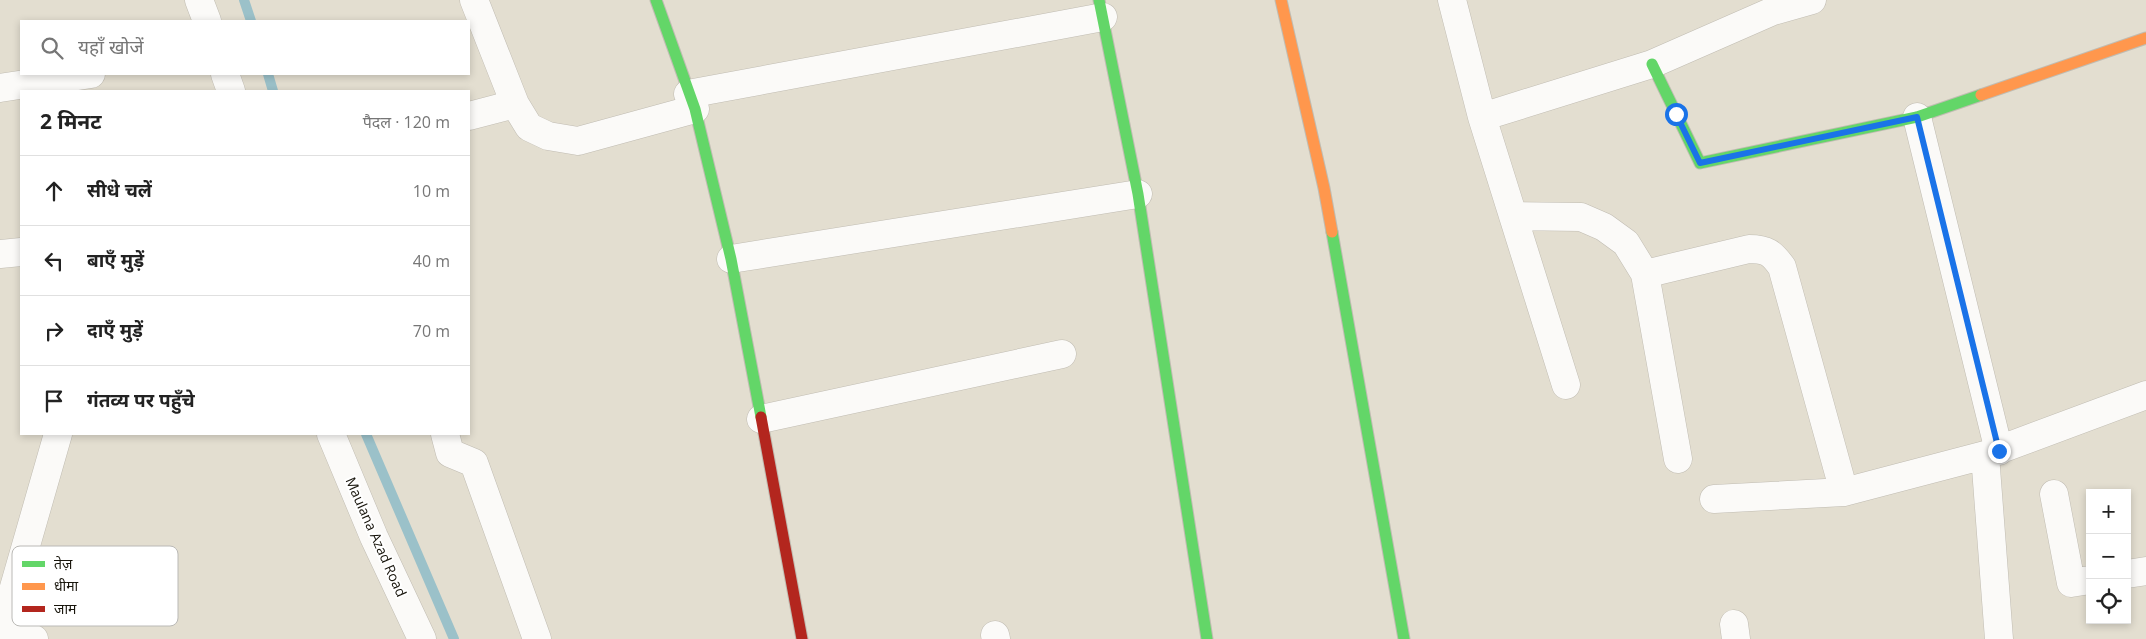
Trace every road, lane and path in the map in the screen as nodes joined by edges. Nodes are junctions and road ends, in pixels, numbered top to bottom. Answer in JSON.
{"nodes":[{"id":1,"x":199,"y":0,"type":"edge"},
{"id":2,"x":474,"y":0,"type":"edge"},
{"id":3,"x":656,"y":0,"type":"edge"},
{"id":4,"x":1281,"y":0,"type":"edge"},
{"id":5,"x":1452,"y":0,"type":"edge"},
{"id":6,"x":1812,"y":0,"type":"edge"},
{"id":7,"x":1101,"y":8,"type":"edge"},
{"id":8,"x":207,"y":20,"type":"edge"},
{"id":9,"x":2146,"y":38,"type":"edge"},
{"id":10,"x":1652,"y":64,"type":"junction"},
{"id":11,"x":84,"y":75,"type":"edge"},
{"id":12,"x":225,"y":75,"type":"edge"},
{"id":13,"x":0,"y":88,"type":"edge"},
{"id":14,"x":231,"y":90,"type":"edge"},
{"id":15,"x":692,"y":102,"type":"junction"},
{"id":16,"x":515,"y":104,"type":"junction"},
{"id":17,"x":470,"y":116,"type":"edge"},
{"id":18,"x":1482,"y":117,"type":"junction"},
{"id":19,"x":1917,"y":117,"type":"junction"},
{"id":20,"x":1138,"y":194,"type":"junction"},
{"id":21,"x":1513,"y":216,"type":"junction"},
{"id":22,"x":20,"y":252,"type":"edge"},
{"id":23,"x":0,"y":254,"type":"edge"},
{"id":24,"x":731,"y":259,"type":"junction"},
{"id":25,"x":1645,"y":274,"type":"junction"},
{"id":26,"x":1062,"y":354,"type":"dead end"},
{"id":27,"x":1566,"y":385,"type":"dead end"},
{"id":28,"x":2146,"y":395,"type":"edge"},
{"id":29,"x":761,"y":419,"type":"junction"},
{"id":30,"x":58,"y":435,"type":"edge"},
{"id":31,"x":331,"y":435,"type":"edge"},
{"id":32,"x":445,"y":435,"type":"edge"},
{"id":33,"x":1992,"y":453,"type":"junction"},
{"id":34,"x":1678,"y":459,"type":"dead end"},
{"id":35,"x":1844,"y":492,"type":"junction"},
{"id":36,"x":2054,"y":494,"type":"dead end"},
{"id":37,"x":1714,"y":499,"type":"dead end"},
{"id":38,"x":26,"y":546,"type":"edge"},
{"id":39,"x":2146,"y":571,"type":"edge"},
{"id":40,"x":2131,"y":573,"type":"edge"},
{"id":41,"x":2086,"y":581,"type":"edge"},
{"id":42,"x":12,"y":595,"type":"edge"},
{"id":43,"x":2,"y":630,"type":"edge"},
{"id":44,"x":34,"y":639,"type":"edge"},
{"id":45,"x":422,"y":639,"type":"edge"},
{"id":46,"x":537,"y":639,"type":"edge"},
{"id":47,"x":802,"y":639,"type":"edge"},
{"id":48,"x":1207,"y":639,"type":"edge"},
{"id":49,"x":1404,"y":639,"type":"edge"},
{"id":50,"x":1999,"y":639,"type":"edge"}],
"edges":[{"from":1,"to":8,"type":"street"},
{"from":2,"to":16,"type":"street"},
{"from":3,"to":15,"type":"street"},
{"from":4,"to":49,"type":"street"},
{"from":5,"to":18,"type":"street"},
{"from":6,"to":10,"type":"street"},
{"from":7,"to":15,"type":"street"},
{"from":7,"to":20,"type":"street"},
{"from":9,"to":19,"type":"street"},
{"from":10,"to":18,"type":"street"},
{"from":10,"to":19,"type":"street"},
{"from":11,"to":13,"type":"street"},
{"from":12,"to":14,"type":"street"},
{"from":15,"to":16,"type":"street"},
{"from":15,"to":24,"type":"street"},
{"from":16,"to":17,"type":"street"},
{"from":18,"to":21,"type":"street"},
{"from":19,"to":33,"type":"street"},
{"from":20,"to":24,"type":"street"},
{"from":20,"to":48,"type":"street"},
{"from":21,"to":25,"type":"street"},
{"from":21,"to":27,"type":"street"},
{"from":22,"to":23,"type":"street"},
{"from":24,"to":29,"type":"street"},
{"from":25,"to":34,"type":"street"},
{"from":25,"to":35,"type":"street"},
{"from":26,"to":29,"type":"street"},
{"from":28,"to":33,"type":"street"},
{"from":29,"to":47,"type":"street"},
{"from":30,"to":38,"type":"street"},
{"from":31,"to":45,"type":"street","name":"Maulana Azad Road"},
{"from":32,"to":46,"type":"street"},
{"from":33,"to":35,"type":"street"},
{"from":33,"to":50,"type":"street"},
{"from":35,"to":37,"type":"street"},
{"from":36,"to":41,"type":"street"},
{"from":39,"to":40,"type":"street"},
{"from":42,"to":43,"type":"street"},
{"from":43,"to":44,"type":"street"}]}
